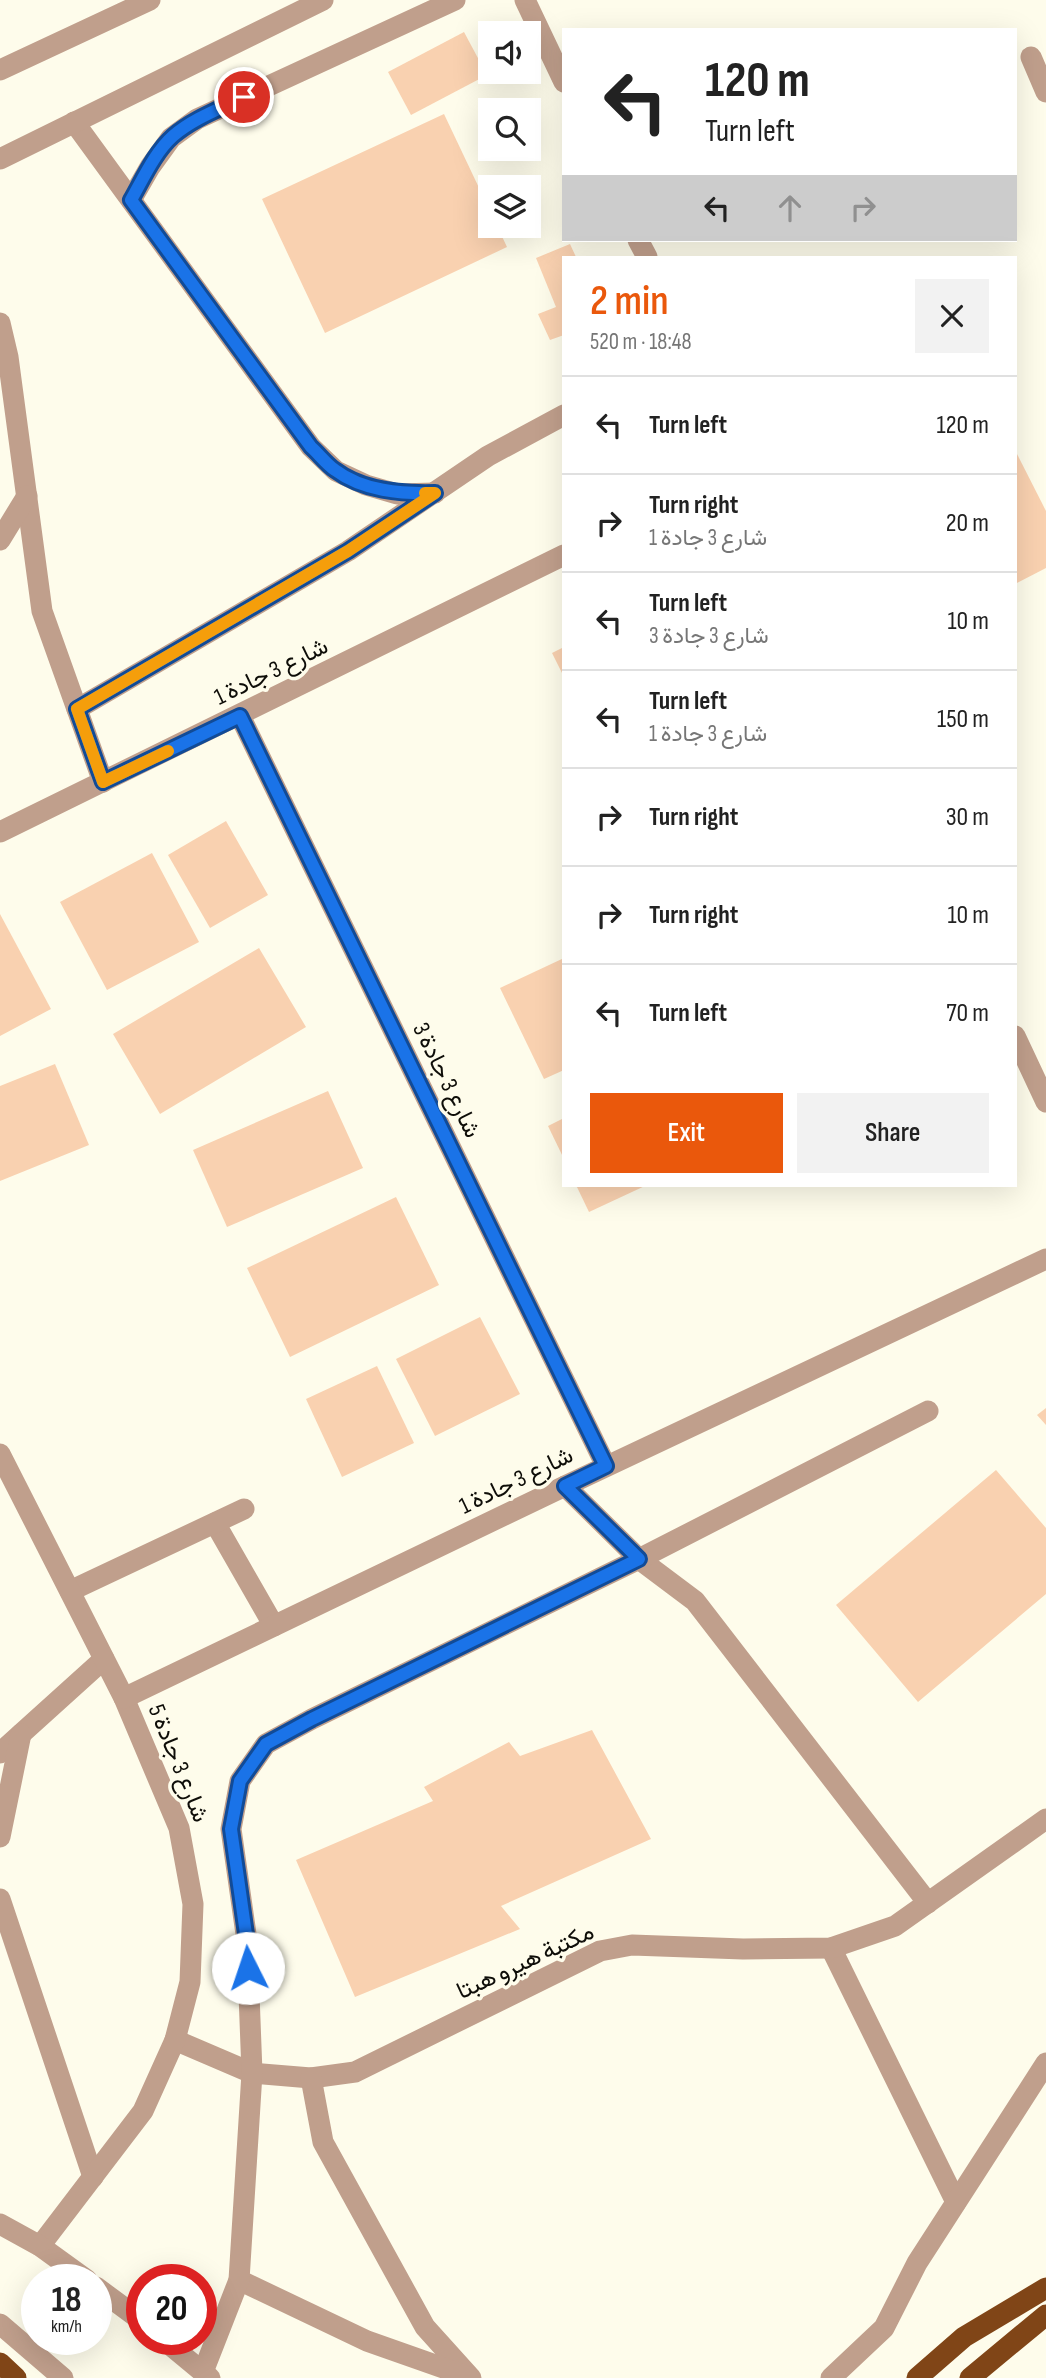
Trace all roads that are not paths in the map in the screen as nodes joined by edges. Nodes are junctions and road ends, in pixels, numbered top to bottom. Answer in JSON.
{"nodes":[{"id":1,"x":150,"y":0,"type":"edge"},
{"id":2,"x":323,"y":0,"type":"edge"},
{"id":3,"x":455,"y":0,"type":"edge"},
{"id":4,"x":524,"y":0,"type":"edge"},
{"id":5,"x":1031,"y":57,"type":"dead end"},
{"id":6,"x":0,"y":71,"type":"edge"},
{"id":7,"x":562,"y":78,"type":"edge"},
{"id":8,"x":1046,"y":92,"type":"edge"},
{"id":9,"x":74,"y":122,"type":"junction"},
{"id":10,"x":0,"y":159,"type":"edge"},
{"id":11,"x":131,"y":200,"type":"junction"},
{"id":12,"x":0,"y":323,"type":"edge"},
{"id":13,"x":4,"y":358,"type":"edge"},
{"id":14,"x":562,"y":416,"type":"edge"},
{"id":15,"x":435,"y":493,"type":"junction"},
{"id":16,"x":27,"y":496,"type":"junction"},
{"id":17,"x":0,"y":540,"type":"edge"},
{"id":18,"x":562,"y":556,"type":"edge"},
{"id":19,"x":77,"y":709,"type":"junction"},
{"id":20,"x":240,"y":716,"type":"junction"},
{"id":21,"x":103,"y":782,"type":"junction"},
{"id":22,"x":0,"y":832,"type":"edge"},
{"id":23,"x":1017,"y":1040,"type":"edge"},
{"id":24,"x":1046,"y":1102,"type":"edge"},
{"id":25,"x":1046,"y":1259,"type":"edge"},
{"id":26,"x":928,"y":1411,"type":"dead end"},
{"id":27,"x":0,"y":1454,"type":"edge"},
{"id":28,"x":606,"y":1466,"type":"junction"},
{"id":29,"x":565,"y":1486,"type":"junction"},
{"id":30,"x":244,"y":1508,"type":"dead end"},
{"id":31,"x":215,"y":1523,"type":"junction"},
{"id":32,"x":639,"y":1559,"type":"junction"},
{"id":33,"x":70,"y":1591,"type":"junction"},
{"id":34,"x":274,"y":1626,"type":"junction"},
{"id":35,"x":104,"y":1659,"type":"junction"},
{"id":36,"x":124,"y":1698,"type":"junction"},
{"id":37,"x":21,"y":1734,"type":"junction"},
{"id":38,"x":0,"y":1753,"type":"edge"},
{"id":39,"x":1046,"y":1819,"type":"edge"},
{"id":40,"x":0,"y":1837,"type":"edge"},
{"id":41,"x":0,"y":1899,"type":"edge"},
{"id":42,"x":928,"y":1903,"type":"junction"},
{"id":43,"x":831,"y":1948,"type":"junction"},
{"id":44,"x":175,"y":2040,"type":"junction"},
{"id":45,"x":1046,"y":2063,"type":"edge"},
{"id":46,"x":252,"y":2073,"type":"junction"},
{"id":47,"x":311,"y":2078,"type":"junction"},
{"id":48,"x":93,"y":2177,"type":"junction"},
{"id":49,"x":956,"y":2202,"type":"junction"},
{"id":50,"x":0,"y":2224,"type":"edge"},
{"id":51,"x":40,"y":2246,"type":"junction"},
{"id":52,"x":65,"y":2264,"type":"edge"},
{"id":53,"x":239,"y":2280,"type":"junction"},
{"id":54,"x":1046,"y":2288,"type":"edge"},
{"id":55,"x":1046,"y":2315,"type":"edge"},
{"id":56,"x":0,"y":2324,"type":"edge"},
{"id":57,"x":182,"y":2355,"type":"edge"},
{"id":58,"x":0,"y":2363,"type":"edge"},
{"id":59,"x":207,"y":2375,"type":"edge"},
{"id":60,"x":16,"y":2378,"type":"edge"},
{"id":61,"x":63,"y":2378,"type":"edge"},
{"id":62,"x":470,"y":2378,"type":"edge"},
{"id":63,"x":831,"y":2378,"type":"edge"},
{"id":64,"x":917,"y":2378,"type":"edge"},
{"id":65,"x":970,"y":2378,"type":"edge"}],
"edges":[{"from":1,"to":6,"type":"street"},
{"from":2,"to":9,"type":"street"},
{"from":3,"to":11,"type":"street"},
{"from":4,"to":7,"type":"street"},
{"from":5,"to":8,"type":"street"},
{"from":9,"to":10,"type":"street"},
{"from":9,"to":11,"type":"street"},
{"from":11,"to":15,"type":"street"},
{"from":12,"to":13,"type":"street"},
{"from":13,"to":16,"type":"street"},
{"from":14,"to":15,"type":"street"},
{"from":15,"to":19,"type":"street"},
{"from":16,"to":17,"type":"street"},
{"from":16,"to":19,"type":"street"},
{"from":18,"to":20,"type":"street","name":"شارع 3 جادة 1"},
{"from":19,"to":21,"type":"street"},
{"from":20,"to":21,"type":"street","name":"شارع 3 جادة 1"},
{"from":20,"to":28,"type":"street","name":"شارع 3 جادة 3"},
{"from":21,"to":22,"type":"street","name":"شارع 3 جادة 1"},
{"from":23,"to":24,"type":"street"},
{"from":25,"to":28,"type":"street","name":"شارع 3 جادة 1"},
{"from":26,"to":32,"type":"street"},
{"from":27,"to":33,"type":"street","name":"شارع 3 جادة 5"},
{"from":28,"to":29,"type":"street","name":"شارع 3 جادة 1"},
{"from":29,"to":32,"type":"street"},
{"from":29,"to":34,"type":"street","name":"شارع 3 جادة 1"},
{"from":30,"to":31,"type":"street"},
{"from":31,"to":33,"type":"street"},
{"from":31,"to":34,"type":"street"},
{"from":32,"to":42,"type":"street"},
{"from":32,"to":46,"type":"street"},
{"from":33,"to":35,"type":"street","name":"شارع 3 جادة 5"},
{"from":34,"to":36,"type":"street","name":"شارع 3 جادة 1"},
{"from":35,"to":36,"type":"street","name":"شارع 3 جادة 5"},
{"from":35,"to":37,"type":"street"},
{"from":36,"to":44,"type":"street","name":"شارع 3 جادة 5"},
{"from":37,"to":38,"type":"street"},
{"from":37,"to":40,"type":"street"},
{"from":39,"to":42,"type":"street","name":"مكتبة هيرو هبتا"},
{"from":41,"to":48,"type":"street"},
{"from":42,"to":43,"type":"street","name":"مكتبة هيرو هبتا"},
{"from":43,"to":47,"type":"street","name":"مكتبة هيرو هبتا"},
{"from":43,"to":49,"type":"street"},
{"from":44,"to":46,"type":"street","name":"مكتبة هيرو هبتا"},
{"from":44,"to":48,"type":"street","name":"شارع 3 جادة 5"},
{"from":45,"to":49,"type":"street"},
{"from":46,"to":47,"type":"street","name":"مكتبة هيرو هبتا"},
{"from":46,"to":53,"type":"street"},
{"from":47,"to":62,"type":"street"},
{"from":48,"to":51,"type":"street","name":"شارع 3 جادة 5"},
{"from":49,"to":63,"type":"street"},
{"from":50,"to":51,"type":"street"},
{"from":51,"to":52,"type":"street"},
{"from":53,"to":59,"type":"street"},
{"from":53,"to":62,"type":"street"},
{"from":54,"to":64,"type":"highway"},
{"from":55,"to":65,"type":"highway"},
{"from":56,"to":61,"type":"street"},
{"from":57,"to":59,"type":"street"},
{"from":58,"to":60,"type":"highway"}]}
